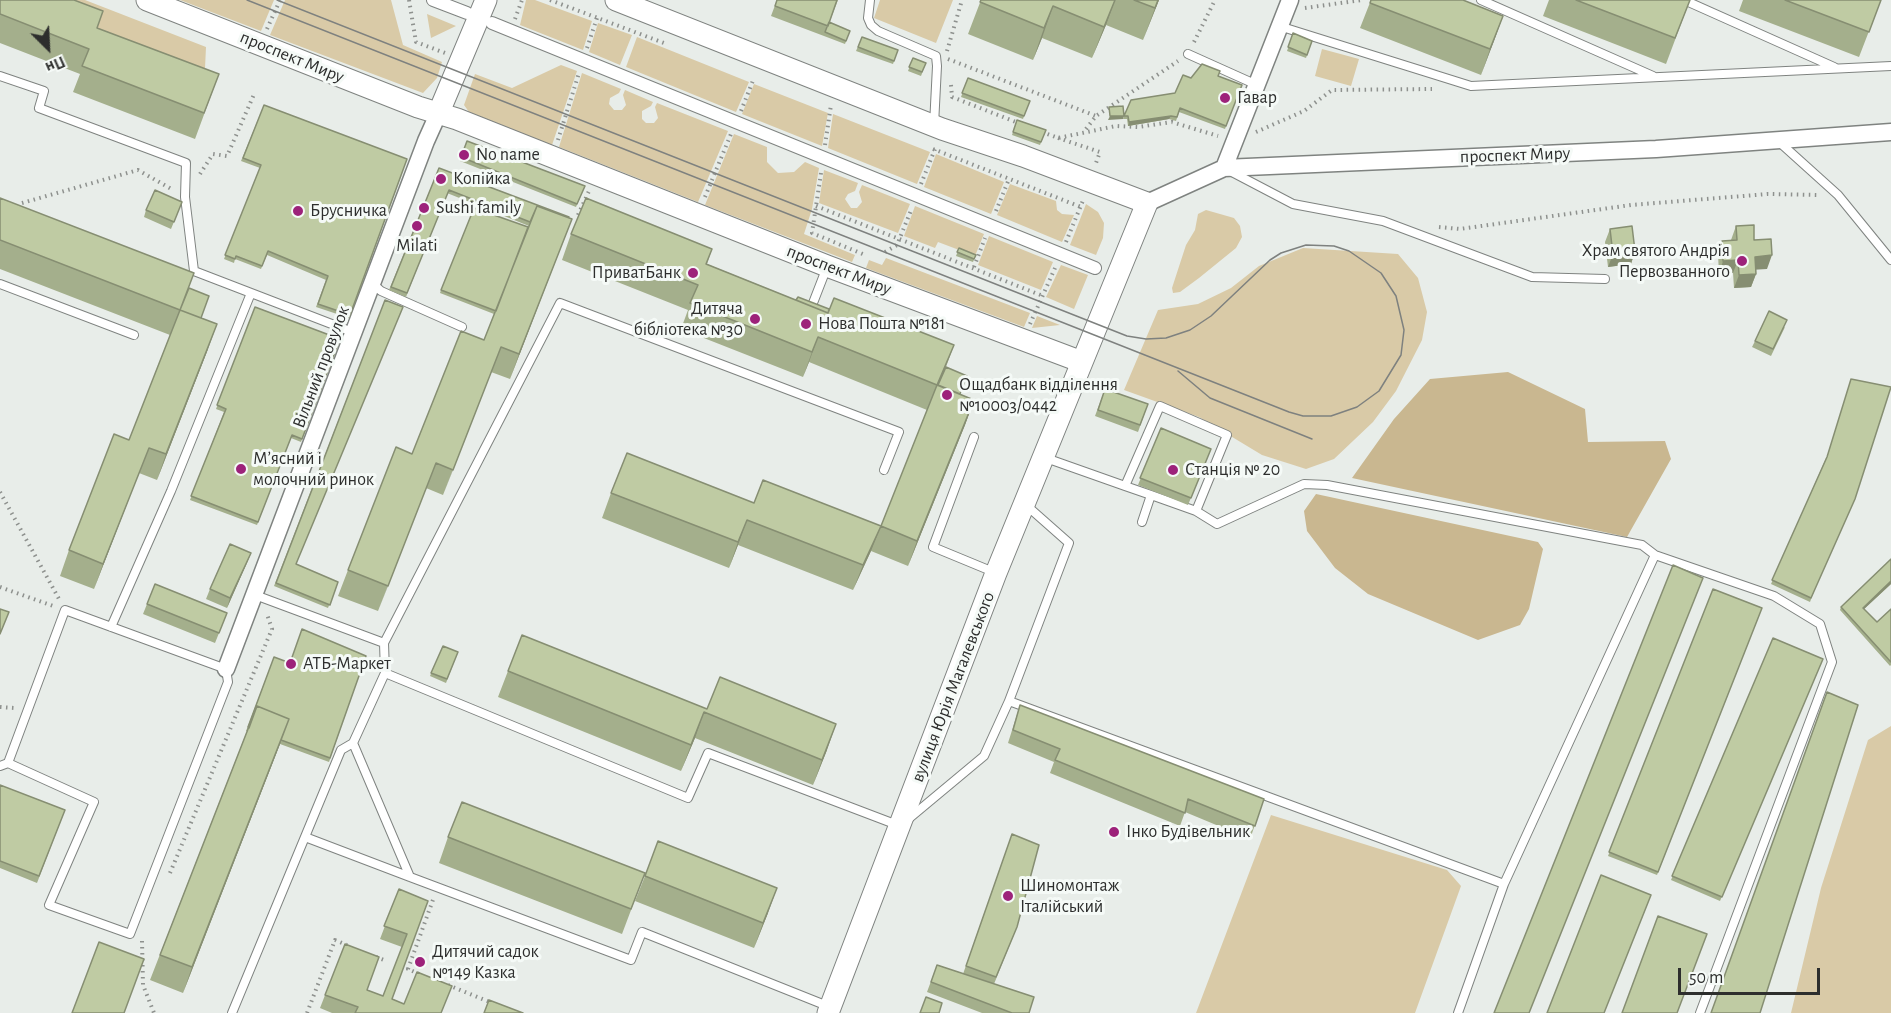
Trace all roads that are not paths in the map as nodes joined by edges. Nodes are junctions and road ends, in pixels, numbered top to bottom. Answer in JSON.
{"nodes":[{"id":1,"x":147,"y":0,"type":"edge"},
{"id":2,"x":432,"y":0,"type":"edge"},
{"id":3,"x":486,"y":0,"type":"edge"},
{"id":4,"x":616,"y":0,"type":"edge"},
{"id":5,"x":870,"y":0,"type":"edge"},
{"id":6,"x":1290,"y":0,"type":"edge"},
{"id":7,"x":1481,"y":0,"type":"edge"},
{"id":8,"x":1684,"y":0,"type":"edge"},
{"id":9,"x":467,"y":13,"type":"dead end"},
{"id":10,"x":492,"y":23,"type":"dead end"},
{"id":11,"x":1286,"y":28,"type":"junction"},
{"id":12,"x":1188,"y":54,"type":"road end"},
{"id":13,"x":1891,"y":65,"type":"edge"},
{"id":14,"x":1838,"y":68,"type":"junction"},
{"id":15,"x":0,"y":76,"type":"edge"},
{"id":16,"x":1656,"y":77,"type":"junction"},
{"id":17,"x":1257,"y":85,"type":"junction"},
{"id":18,"x":439,"y":112,"type":"junction"},
{"id":19,"x":938,"y":127,"type":"junction"},
{"id":20,"x":1891,"y":132,"type":"edge"},
{"id":21,"x":1777,"y":140,"type":"junction"},
{"id":22,"x":1224,"y":168,"type":"junction"},
{"id":23,"x":1147,"y":203,"type":"junction"},
{"id":24,"x":1891,"y":260,"type":"edge"},
{"id":25,"x":827,"y":266,"type":"junction"},
{"id":26,"x":1095,"y":268,"type":"dead end"},
{"id":27,"x":1605,"y":279,"type":"dead end"},
{"id":28,"x":0,"y":284,"type":"edge"},
{"id":29,"x":372,"y":284,"type":"junction"},
{"id":30,"x":251,"y":293,"type":"junction"},
{"id":31,"x":813,"y":303,"type":"edge"},
{"id":32,"x":462,"y":327,"type":"dead end"},
{"id":33,"x":355,"y":333,"type":"junction"},
{"id":34,"x":135,"y":335,"type":"dead end"},
{"id":35,"x":1082,"y":362,"type":"junction"},
{"id":36,"x":974,"y":437,"type":"edge"},
{"id":37,"x":1042,"y":457,"type":"junction"},
{"id":38,"x":884,"y":470,"type":"dead end"},
{"id":39,"x":1125,"y":486,"type":"junction"},
{"id":40,"x":1151,"y":495,"type":"junction"},
{"id":41,"x":1024,"y":504,"type":"junction"},
{"id":42,"x":1196,"y":511,"type":"junction"},
{"id":43,"x":1142,"y":522,"type":"dead end"},
{"id":44,"x":1655,"y":555,"type":"junction"},
{"id":45,"x":996,"y":573,"type":"junction"},
{"id":46,"x":258,"y":597,"type":"junction"},
{"id":47,"x":111,"y":627,"type":"junction"},
{"id":48,"x":384,"y":643,"type":"junction"},
{"id":49,"x":226,"y":669,"type":"junction"},
{"id":50,"x":386,"y":673,"type":"junction"},
{"id":51,"x":1009,"y":701,"type":"junction"},
{"id":52,"x":353,"y":743,"type":"junction"},
{"id":53,"x":4,"y":765,"type":"edge"},
{"id":54,"x":900,"y":826,"type":"junction"},
{"id":55,"x":305,"y":837,"type":"junction"},
{"id":56,"x":410,"y":877,"type":"junction"},
{"id":57,"x":1503,"y":884,"type":"junction"},
{"id":58,"x":829,"y":1010,"type":"edge"},
{"id":59,"x":232,"y":1013,"type":"edge"},
{"id":60,"x":1458,"y":1013,"type":"edge"},
{"id":61,"x":1700,"y":1013,"type":"edge"}],
"edges":[{"from":1,"to":18,"type":"street","name":"проспект Миру"},
{"from":2,"to":9,"type":"street"},
{"from":3,"to":18,"type":"street"},
{"from":4,"to":19,"type":"street"},
{"from":5,"to":19,"type":"lane"},
{"from":6,"to":11,"type":"street"},
{"from":7,"to":16,"type":"lane"},
{"from":8,"to":14,"type":"lane"},
{"from":10,"to":26,"type":"street"},
{"from":11,"to":16,"type":"lane"},
{"from":11,"to":17,"type":"street"},
{"from":12,"to":17,"type":"lane"},
{"from":13,"to":14,"type":"lane"},
{"from":14,"to":16,"type":"lane"},
{"from":15,"to":30,"type":"lane"},
{"from":17,"to":22,"type":"street"},
{"from":18,"to":25,"type":"street","name":"проспект Миру"},
{"from":18,"to":29,"type":"street","name":"Вільний провулок"},
{"from":19,"to":23,"type":"street"},
{"from":20,"to":21,"type":"street","name":"проспект Миру"},
{"from":21,"to":22,"type":"street","name":"проспект Миру"},
{"from":21,"to":24,"type":"lane"},
{"from":22,"to":23,"type":"street","name":"проспект Миру"},
{"from":22,"to":27,"type":"lane"},
{"from":23,"to":35,"type":"street"},
{"from":25,"to":31,"type":"lane"},
{"from":25,"to":35,"type":"street","name":"проспект Миру"},
{"from":28,"to":34,"type":"lane"},
{"from":29,"to":32,"type":"lane"},
{"from":29,"to":33,"type":"street","name":"Вільний провулок"},
{"from":30,"to":33,"type":"lane"},
{"from":30,"to":47,"type":"lane"},
{"from":33,"to":46,"type":"street","name":"Вільний провулок"},
{"from":35,"to":37,"type":"street","name":"вулиця Юрія Магалевського"},
{"from":36,"to":45,"type":"lane"},
{"from":37,"to":39,"type":"lane"},
{"from":37,"to":41,"type":"street","name":"вулиця Юрія Магалевського"},
{"from":38,"to":48,"type":"lane"},
{"from":39,"to":40,"type":"lane"},
{"from":39,"to":42,"type":"lane"},
{"from":40,"to":42,"type":"lane"},
{"from":40,"to":43,"type":"lane"},
{"from":41,"to":45,"type":"street","name":"вулиця Юрія Магалевського"},
{"from":41,"to":51,"type":"lane"},
{"from":42,"to":44,"type":"lane"},
{"from":44,"to":57,"type":"lane"},
{"from":44,"to":61,"type":"lane"},
{"from":45,"to":54,"type":"street","name":"вулиця Юрія Магалевського"},
{"from":46,"to":48,"type":"lane"},
{"from":46,"to":49,"type":"street","name":"Вільний провулок"},
{"from":47,"to":49,"type":"lane"},
{"from":47,"to":53,"type":"lane"},
{"from":48,"to":50,"type":"lane"},
{"from":49,"to":53,"type":"lane"},
{"from":50,"to":52,"type":"lane"},
{"from":50,"to":54,"type":"lane"},
{"from":51,"to":54,"type":"lane"},
{"from":51,"to":57,"type":"lane"},
{"from":52,"to":55,"type":"lane"},
{"from":52,"to":56,"type":"lane"},
{"from":54,"to":58,"type":"street","name":"вулиця Юрія Магалевського"},
{"from":55,"to":56,"type":"lane"},
{"from":55,"to":59,"type":"lane"},
{"from":56,"to":58,"type":"lane"},
{"from":57,"to":60,"type":"lane"}]}
